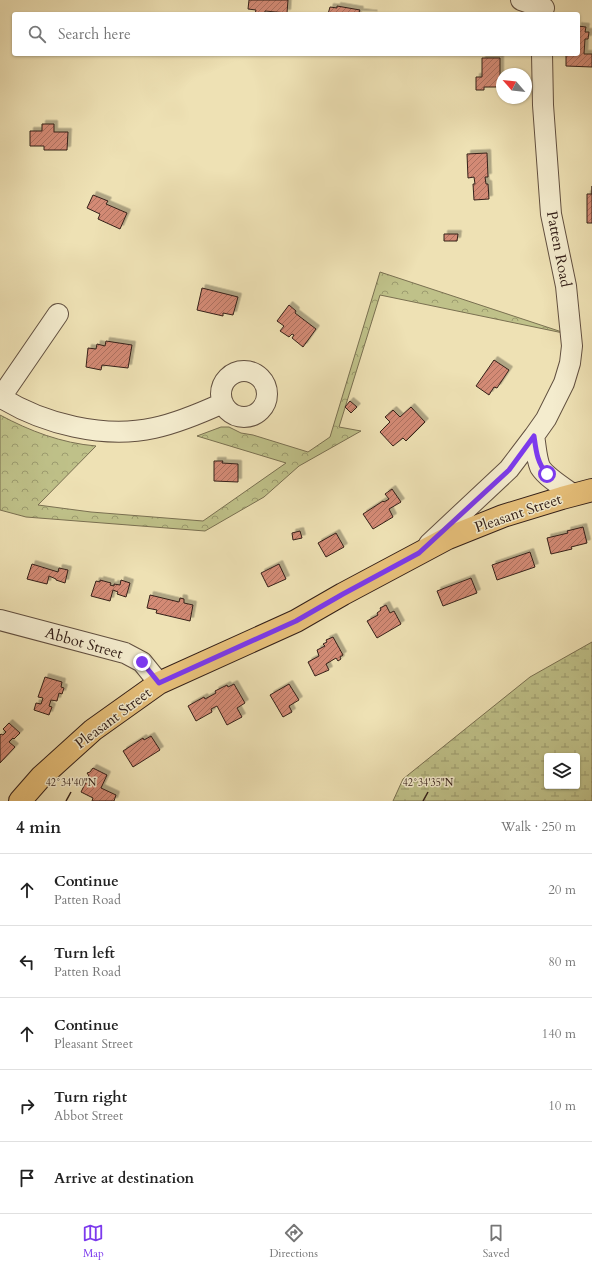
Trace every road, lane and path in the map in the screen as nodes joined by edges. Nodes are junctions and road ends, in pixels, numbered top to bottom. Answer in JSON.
{"nodes":[{"id":1,"x":521,"y":0,"type":"edge"},
{"id":2,"x":545,"y":7,"type":"edge"},
{"id":3,"x":542,"y":56,"type":"edge"},
{"id":4,"x":58,"y":314,"type":"dead end"},
{"id":5,"x":0,"y":397,"type":"edge"},
{"id":6,"x":223,"y":403,"type":"dead end"},
{"id":7,"x":534,"y":436,"type":"junction"},
{"id":8,"x":583,"y":492,"type":"edge"},
{"id":9,"x":419,"y":553,"type":"junction"},
{"id":10,"x":0,"y":620,"type":"edge"},
{"id":11,"x":159,"y":683,"type":"junction"},
{"id":12,"x":20,"y":801,"type":"edge"}],
"edges":[{"from":1,"to":2,"type":"street"},
{"from":3,"to":7,"type":"street","name":"Patten Road"},
{"from":4,"to":5,"type":"street"},
{"from":5,"to":6,"type":"street"},
{"from":7,"to":8,"type":"street"},
{"from":7,"to":9,"type":"street","name":"Patten Road"},
{"from":8,"to":9,"type":"main road","name":"Pleasant Street"},
{"from":9,"to":11,"type":"main road","name":"Pleasant Street"},
{"from":10,"to":11,"type":"street","name":"Abbot Street"},
{"from":11,"to":12,"type":"main road","name":"Pleasant Street"}]}
